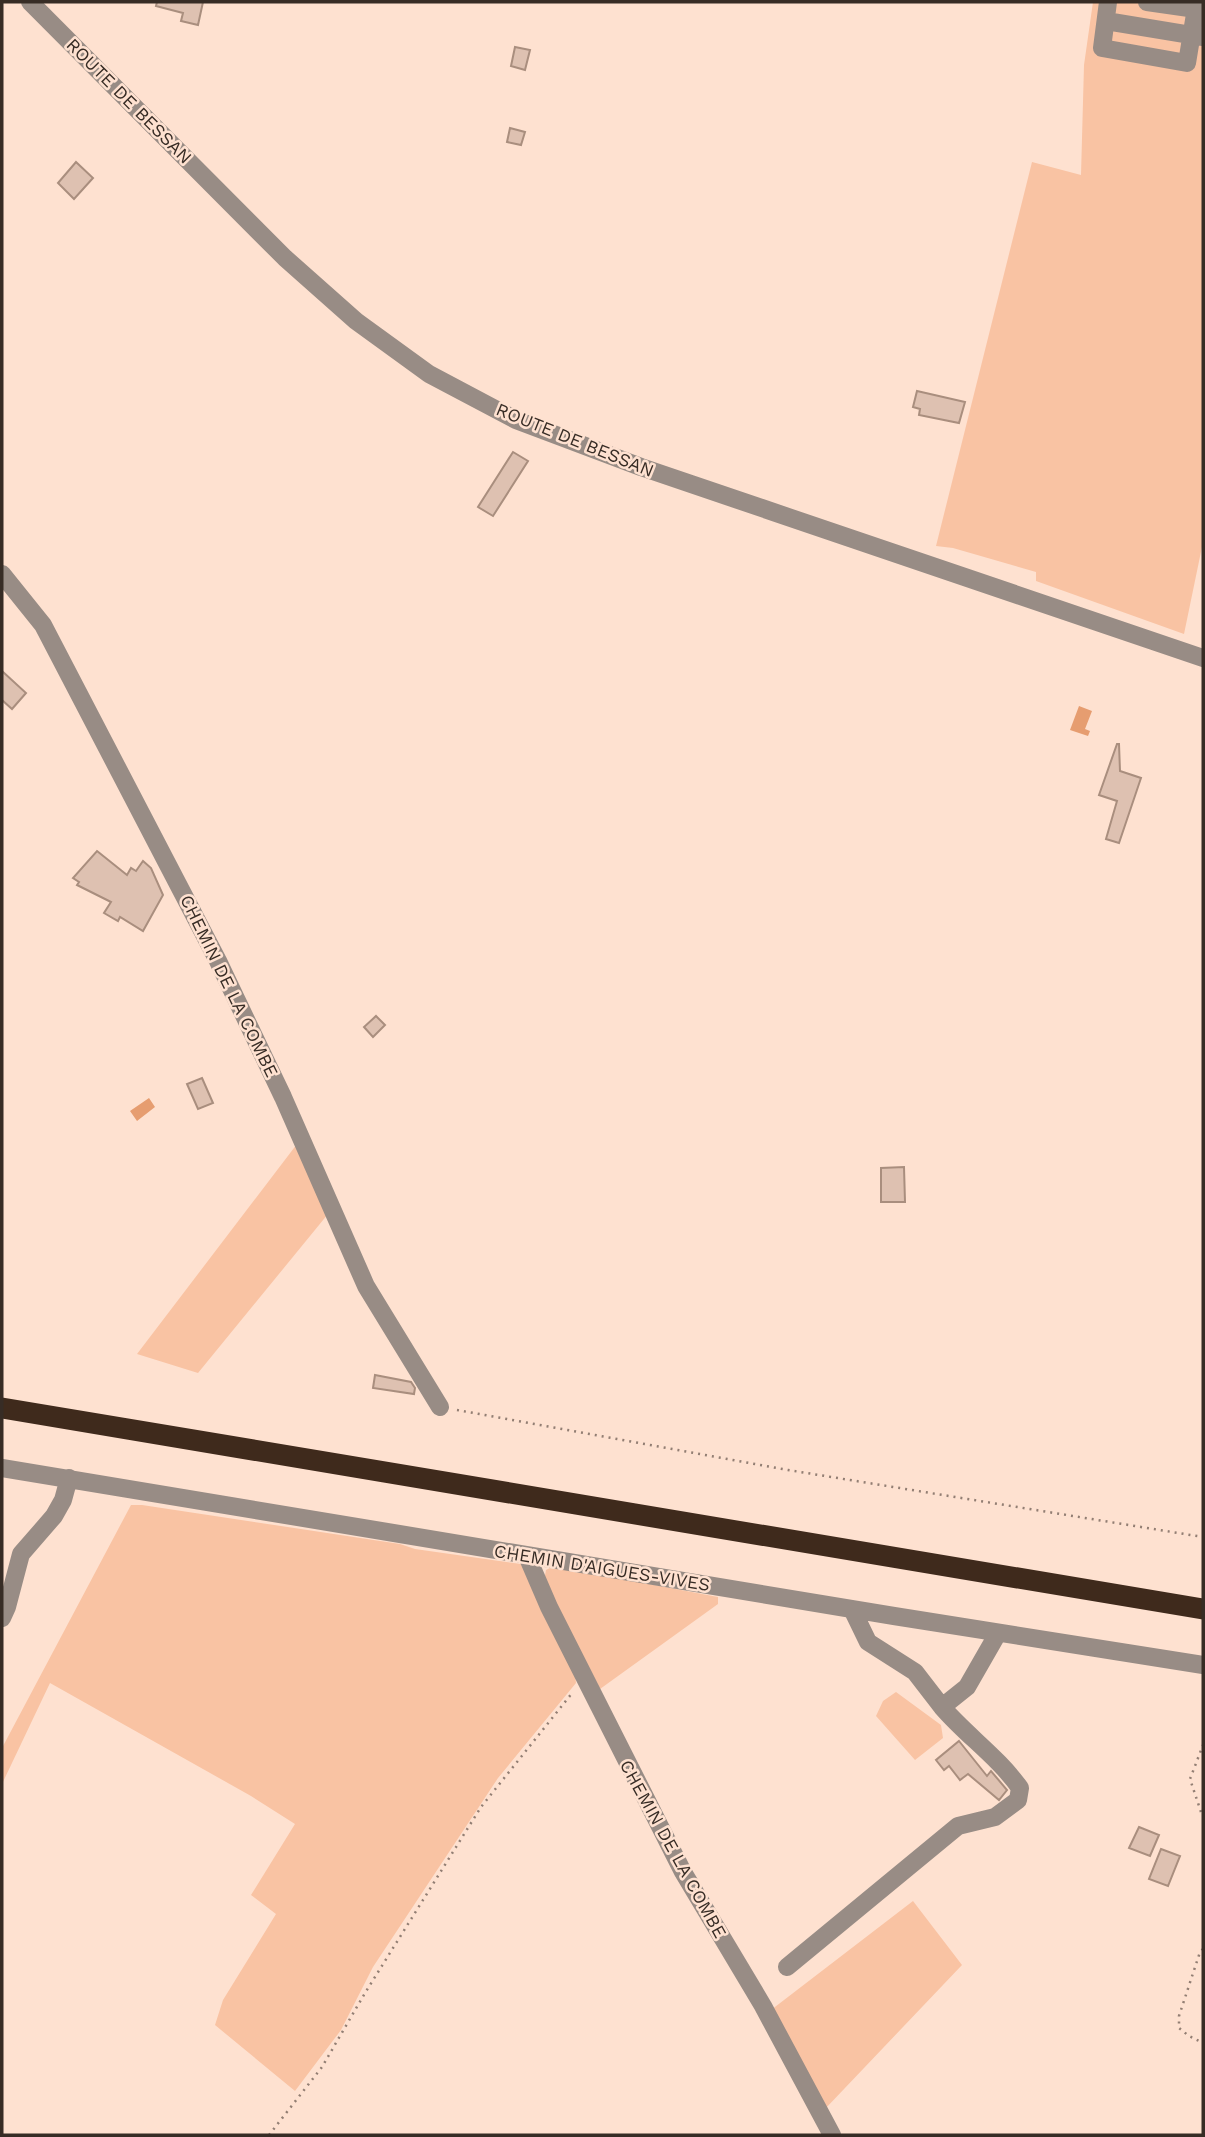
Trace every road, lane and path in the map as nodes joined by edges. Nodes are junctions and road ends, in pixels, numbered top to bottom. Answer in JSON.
{"nodes":[{"id":1,"x":30,"y":2,"type":"edge"},
{"id":2,"x":1108,"y":2,"type":"edge"},
{"id":3,"x":1147,"y":2,"type":"edge"},
{"id":4,"x":1198,"y":7,"type":"edge"},
{"id":5,"x":1106,"y":21,"type":"junction"},
{"id":6,"x":1197,"y":36,"type":"edge"},
{"id":7,"x":1195,"y":64,"type":"edge"},
{"id":8,"x":2,"y":574,"type":"edge"},
{"id":9,"x":1203,"y":658,"type":"edge"},
{"id":10,"x":440,"y":1407,"type":"joint"},
{"id":11,"x":2,"y":1408,"type":"edge"},
{"id":12,"x":2,"y":1468,"type":"edge"},
{"id":13,"x":69,"y":1478,"type":"junction"},
{"id":14,"x":1203,"y":1536,"type":"edge"},
{"id":15,"x":527,"y":1556,"type":"junction"},
{"id":16,"x":852,"y":1609,"type":"junction"},
{"id":17,"x":1203,"y":1609,"type":"edge"},
{"id":18,"x":2,"y":1618,"type":"edge"},
{"id":19,"x":998,"y":1633,"type":"junction"},
{"id":20,"x":1203,"y":1665,"type":"edge"},
{"id":21,"x":584,"y":1679,"type":"junction"},
{"id":22,"x":942,"y":1707,"type":"junction"},
{"id":23,"x":1203,"y":1745,"type":"edge"},
{"id":24,"x":1201,"y":1812,"type":"dead end"},
{"id":25,"x":1203,"y":1949,"type":"edge"},
{"id":26,"x":787,"y":1967,"type":"dead end"},
{"id":27,"x":1203,"y":2043,"type":"edge"},
{"id":28,"x":269,"y":2135,"type":"edge"},
{"id":29,"x":832,"y":2135,"type":"edge"}],
"edges":[{"from":1,"to":9,"type":"street","name":"ROUTE DE BESSAN"},
{"from":2,"to":5,"type":"street"},
{"from":3,"to":4,"type":"street"},
{"from":4,"to":6,"type":"street"},
{"from":5,"to":6,"type":"street"},
{"from":5,"to":7,"type":"street"},
{"from":6,"to":7,"type":"street"},
{"from":8,"to":10,"type":"street","name":"CHEMIN DE LA COMBE"},
{"from":10,"to":14,"type":"path"},
{"from":11,"to":17,"type":"highway"},
{"from":12,"to":13,"type":"street","name":"CHEMIN D'AIGUES-VIVES"},
{"from":13,"to":15,"type":"street","name":"CHEMIN D'AIGUES-VIVES"},
{"from":13,"to":18,"type":"street"},
{"from":15,"to":16,"type":"street","name":"CHEMIN D'AIGUES-VIVES"},
{"from":15,"to":21,"type":"street","name":"CHEMIN DE LA COMBE"},
{"from":16,"to":19,"type":"street","name":"CHEMIN D'AIGUES-VIVES"},
{"from":16,"to":22,"type":"street"},
{"from":19,"to":20,"type":"street","name":"CHEMIN D'AIGUES-VIVES"},
{"from":19,"to":22,"type":"street"},
{"from":21,"to":28,"type":"path"},
{"from":21,"to":29,"type":"street","name":"CHEMIN DE LA COMBE"},
{"from":22,"to":26,"type":"street"},
{"from":23,"to":24,"type":"path"},
{"from":25,"to":27,"type":"path"}]}
